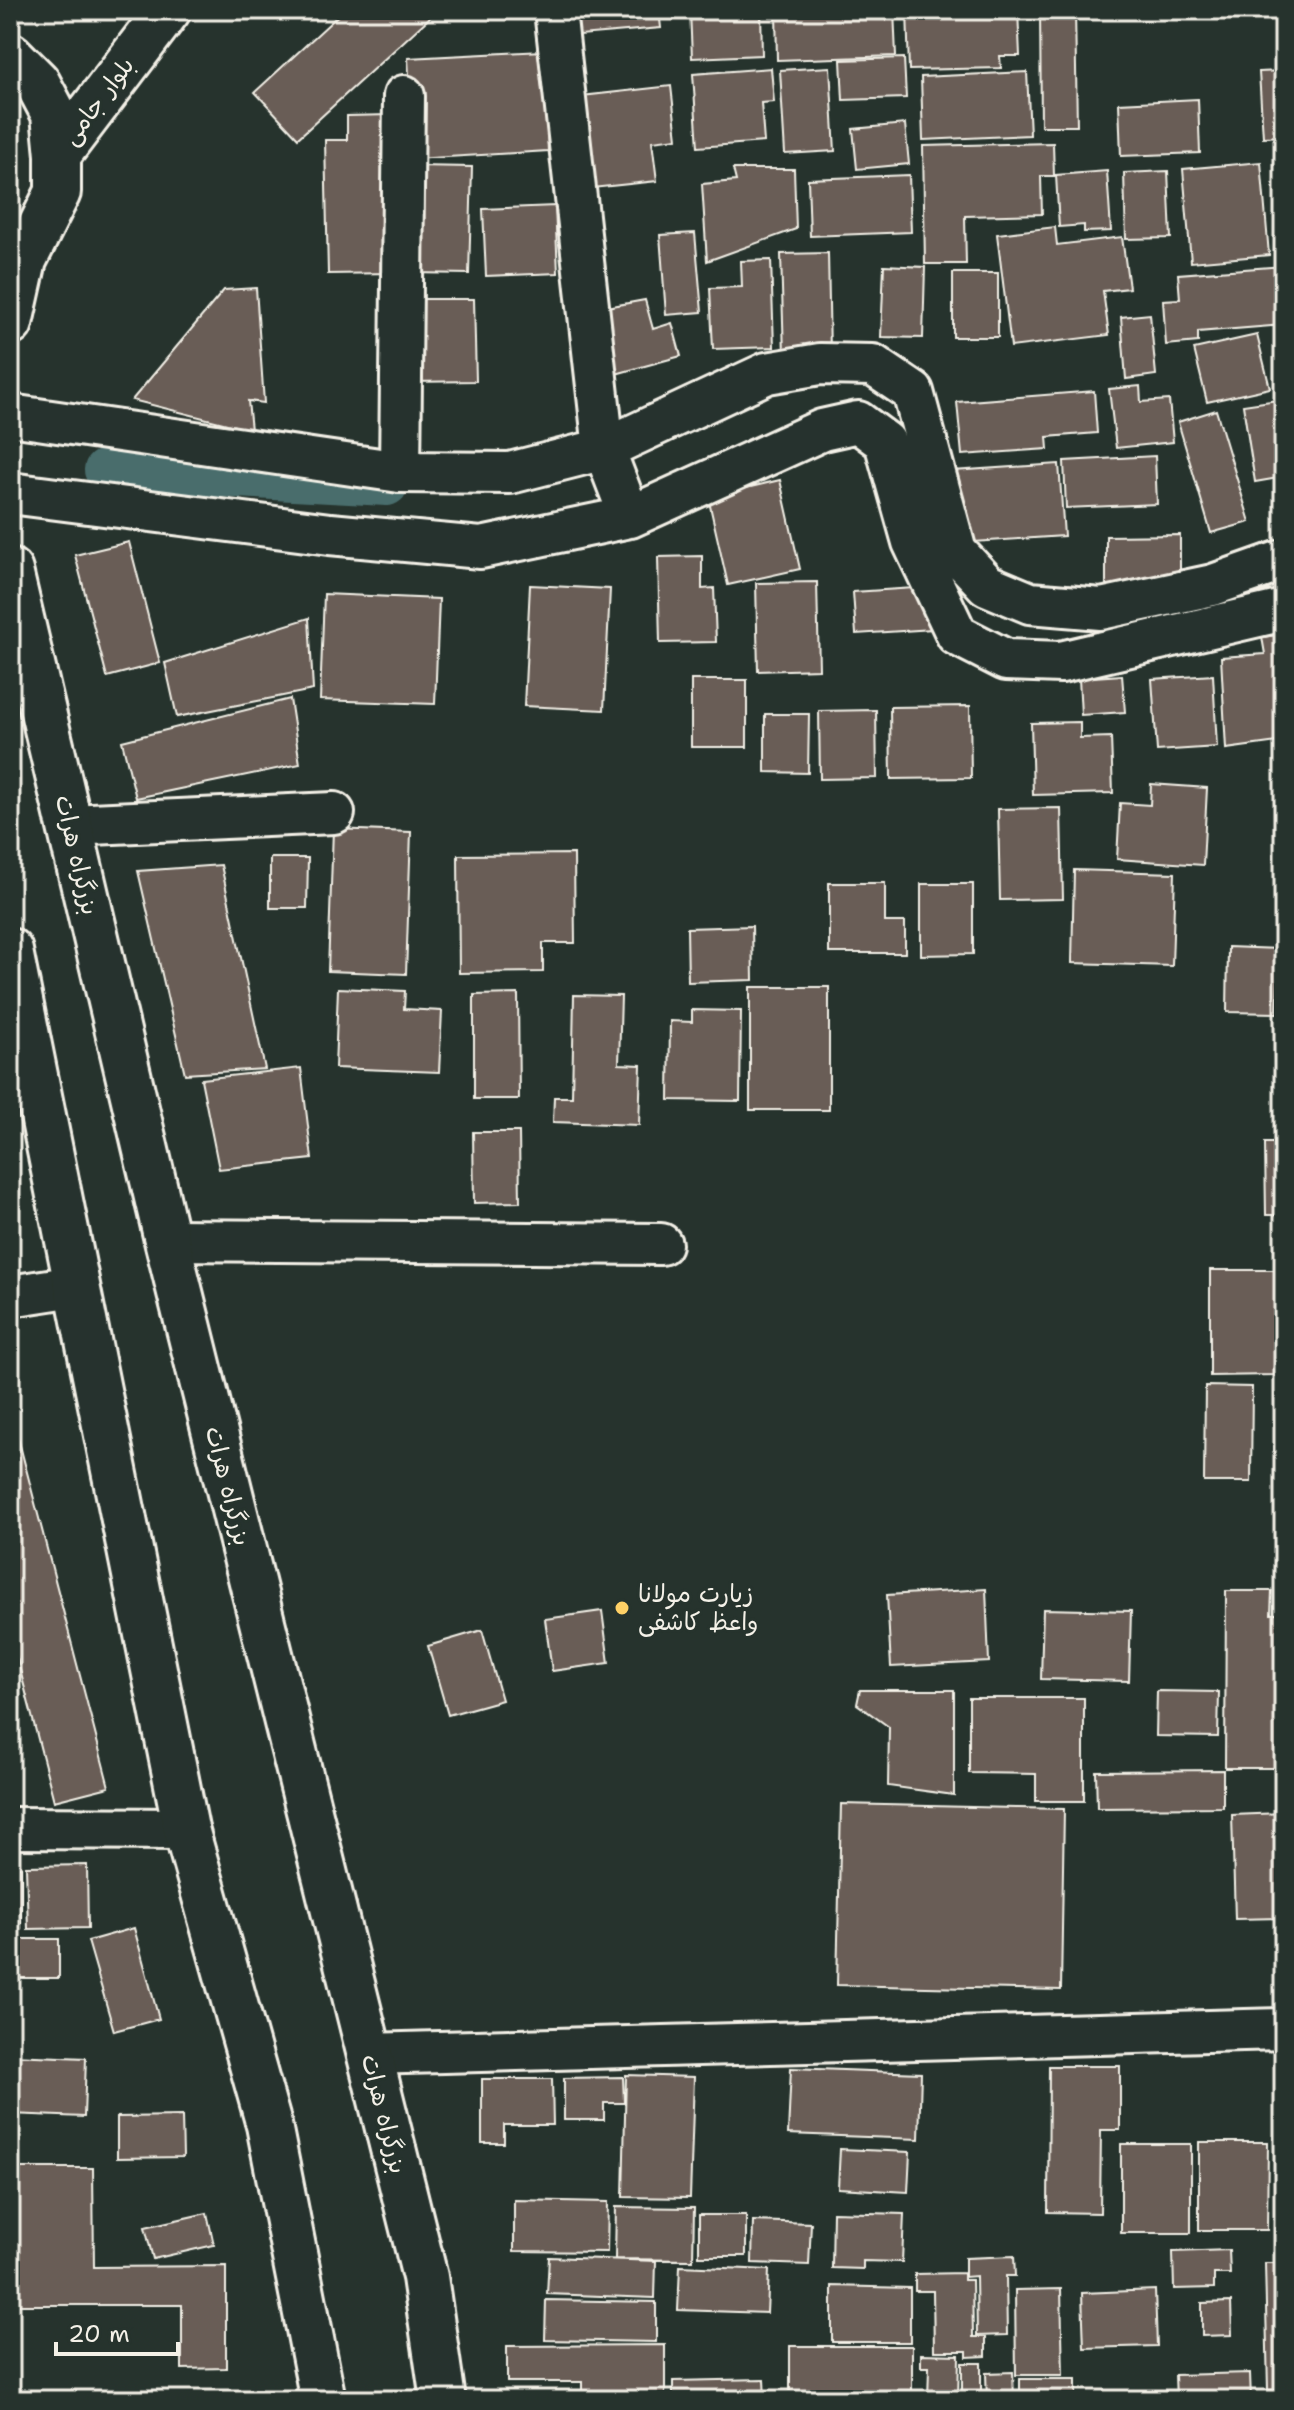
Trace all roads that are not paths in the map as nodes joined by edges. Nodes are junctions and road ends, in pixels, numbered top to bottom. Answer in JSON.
{"nodes":[{"id":1,"x":168,"y":10,"type":"edge"},
{"id":2,"x":555,"y":10,"type":"edge"},
{"id":3,"x":10,"y":55,"type":"edge"},
{"id":4,"x":404,"y":96,"type":"dead end"},
{"id":5,"x":58,"y":155,"type":"junction"},
{"id":6,"x":17,"y":263,"type":"edge"},
{"id":7,"x":10,"y":323,"type":"edge"},
{"id":8,"x":10,"y":415,"type":"edge"},
{"id":9,"x":604,"y":449,"type":"junction"},
{"id":10,"x":400,"y":472,"type":"junction"},
{"id":11,"x":10,"y":493,"type":"edge"},
{"id":12,"x":630,"y":517,"type":"junction"},
{"id":13,"x":1284,"y":560,"type":"edge"},
{"id":14,"x":10,"y":571,"type":"edge"},
{"id":15,"x":1213,"y":585,"type":"junction"},
{"id":16,"x":1284,"y":610,"type":"edge"},
{"id":17,"x":1224,"y":624,"type":"junction"},
{"id":18,"x":334,"y":813,"type":"dead end"},
{"id":19,"x":69,"y":825,"type":"junction"},
{"id":20,"x":10,"y":951,"type":"edge"},
{"id":21,"x":167,"y":1240,"type":"junction"},
{"id":22,"x":661,"y":1244,"type":"dead end"},
{"id":23,"x":75,"y":1286,"type":"junction"},
{"id":24,"x":10,"y":1296,"type":"edge"},
{"id":25,"x":10,"y":1828,"type":"edge"},
{"id":26,"x":186,"y":1829,"type":"junction"},
{"id":27,"x":1284,"y":2029,"type":"edge"},
{"id":28,"x":368,"y":2054,"type":"junction"},
{"id":29,"x":323,"y":2400,"type":"edge"},
{"id":30,"x":443,"y":2400,"type":"edge"}],
"edges":[{"from":1,"to":5,"type":"highway","name":"بلوار جامی"},
{"from":2,"to":9,"type":"street"},
{"from":3,"to":5,"type":"highway"},
{"from":4,"to":10,"type":"street"},
{"from":5,"to":6,"type":"highway"},
{"from":6,"to":7,"type":"highway"},
{"from":8,"to":10,"type":"street"},
{"from":9,"to":10,"type":"street"},
{"from":9,"to":12,"type":"street"},
{"from":9,"to":15,"type":"street"},
{"from":11,"to":12,"type":"street"},
{"from":12,"to":17,"type":"street"},
{"from":13,"to":15,"type":"street"},
{"from":14,"to":19,"type":"highway","name":"بزرگراه هرات"},
{"from":15,"to":17,"type":"street"},
{"from":16,"to":17,"type":"street"},
{"from":18,"to":19,"type":"street"},
{"from":19,"to":21,"type":"highway","name":"بزرگراه هرات"},
{"from":20,"to":23,"type":"highway"},
{"from":21,"to":22,"type":"street"},
{"from":21,"to":28,"type":"highway","name":"بزرگراه هرات"},
{"from":23,"to":24,"type":"street"},
{"from":23,"to":26,"type":"highway"},
{"from":25,"to":26,"type":"street"},
{"from":26,"to":29,"type":"highway"},
{"from":27,"to":28,"type":"street"},
{"from":28,"to":30,"type":"highway","name":"بزرگراه هرات"}]}
